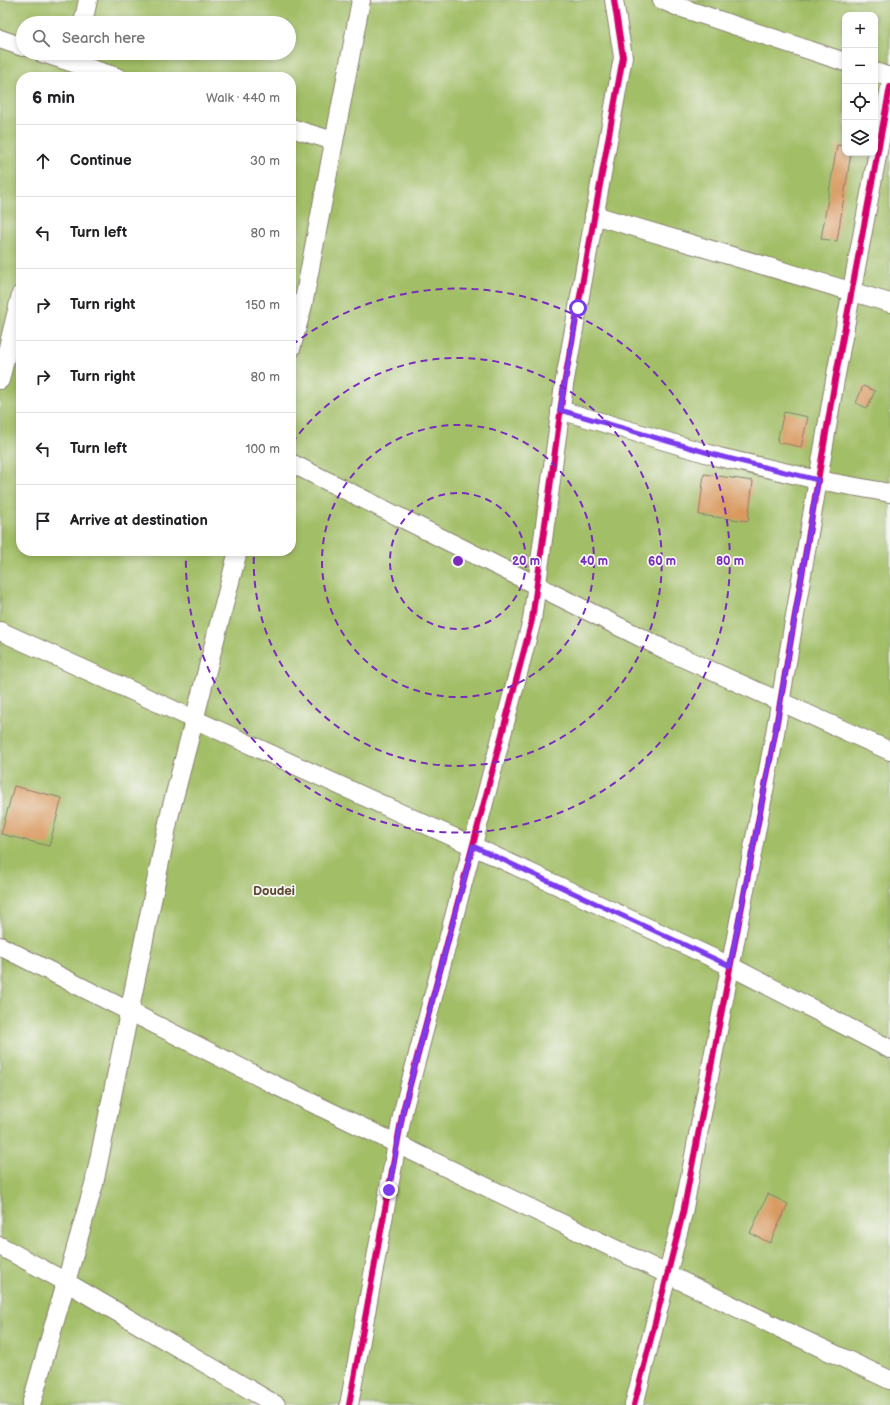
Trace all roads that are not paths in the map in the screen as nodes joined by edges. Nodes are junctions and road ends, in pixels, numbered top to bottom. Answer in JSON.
{"nodes":[{"id":1,"x":88,"y":0,"type":"edge"},
{"id":2,"x":361,"y":0,"type":"edge"},
{"id":3,"x":614,"y":0,"type":"edge"},
{"id":4,"x":662,"y":0,"type":"edge"},
{"id":5,"x":85,"y":16,"type":"edge"},
{"id":6,"x":0,"y":39,"type":"edge"},
{"id":7,"x":16,"y":44,"type":"edge"},
{"id":8,"x":61,"y":60,"type":"edge"},
{"id":9,"x":842,"y":61,"type":"edge"},
{"id":10,"x":74,"y":65,"type":"edge"},
{"id":11,"x":99,"y":72,"type":"edge"},
{"id":12,"x":878,"y":73,"type":"edge"},
{"id":13,"x":890,"y":77,"type":"edge"},
{"id":14,"x":890,"y":87,"type":"edge"},
{"id":15,"x":296,"y":130,"type":"edge"},
{"id":16,"x":334,"y":141,"type":"junction"},
{"id":17,"x":594,"y":216,"type":"junction"},
{"id":18,"x":851,"y":292,"type":"junction"},
{"id":19,"x":890,"y":303,"type":"edge"},
{"id":20,"x":16,"y":314,"type":"edge"},
{"id":21,"x":296,"y":331,"type":"edge"},
{"id":22,"x":10,"y":338,"type":"edge"},
{"id":23,"x":0,"y":380,"type":"edge"},
{"id":24,"x":560,"y":410,"type":"junction"},
{"id":25,"x":296,"y":466,"type":"edge"},
{"id":26,"x":818,"y":480,"type":"junction"},
{"id":27,"x":890,"y":493,"type":"edge"},
{"id":28,"x":237,"y":556,"type":"edge"},
{"id":29,"x":536,"y":586,"type":"junction"},
{"id":30,"x":0,"y":631,"type":"edge"},
{"id":31,"x":780,"y":702,"type":"junction"},
{"id":32,"x":194,"y":720,"type":"junction"},
{"id":33,"x":890,"y":751,"type":"edge"},
{"id":34,"x":473,"y":846,"type":"junction"},
{"id":35,"x":0,"y":946,"type":"edge"},
{"id":36,"x":730,"y":966,"type":"junction"},
{"id":37,"x":130,"y":1012,"type":"junction"},
{"id":38,"x":890,"y":1049,"type":"edge"},
{"id":39,"x":397,"y":1144,"type":"junction"},
{"id":40,"x":0,"y":1246,"type":"edge"},
{"id":41,"x":667,"y":1274,"type":"junction"},
{"id":42,"x":66,"y":1282,"type":"junction"},
{"id":43,"x":890,"y":1380,"type":"edge"},
{"id":44,"x":31,"y":1405,"type":"edge"},
{"id":45,"x":276,"y":1405,"type":"edge"},
{"id":46,"x":349,"y":1405,"type":"edge"},
{"id":47,"x":634,"y":1405,"type":"edge"}],
"edges":[{"from":1,"to":5,"type":"street"},
{"from":2,"to":16,"type":"street"},
{"from":3,"to":17,"type":"street"},
{"from":4,"to":9,"type":"street"},
{"from":6,"to":7,"type":"street"},
{"from":8,"to":10,"type":"street"},
{"from":10,"to":11,"type":"street"},
{"from":12,"to":13,"type":"street"},
{"from":14,"to":18,"type":"street"},
{"from":15,"to":16,"type":"street"},
{"from":16,"to":21,"type":"street"},
{"from":17,"to":18,"type":"street"},
{"from":17,"to":24,"type":"street"},
{"from":18,"to":19,"type":"street"},
{"from":18,"to":26,"type":"street"},
{"from":20,"to":22,"type":"street"},
{"from":22,"to":23,"type":"street"},
{"from":24,"to":26,"type":"street"},
{"from":24,"to":29,"type":"street"},
{"from":25,"to":29,"type":"street"},
{"from":26,"to":27,"type":"street"},
{"from":26,"to":31,"type":"street"},
{"from":28,"to":32,"type":"street"},
{"from":29,"to":31,"type":"street"},
{"from":29,"to":34,"type":"street"},
{"from":30,"to":32,"type":"street"},
{"from":31,"to":33,"type":"street"},
{"from":31,"to":36,"type":"street"},
{"from":32,"to":34,"type":"street"},
{"from":32,"to":37,"type":"street"},
{"from":34,"to":36,"type":"street"},
{"from":34,"to":39,"type":"street"},
{"from":35,"to":37,"type":"street"},
{"from":36,"to":38,"type":"street"},
{"from":36,"to":41,"type":"street"},
{"from":37,"to":39,"type":"street"},
{"from":37,"to":42,"type":"street"},
{"from":39,"to":41,"type":"street"},
{"from":39,"to":46,"type":"street"},
{"from":40,"to":42,"type":"street"},
{"from":41,"to":43,"type":"street"},
{"from":41,"to":47,"type":"street"},
{"from":42,"to":44,"type":"street"},
{"from":42,"to":45,"type":"street"}]}
